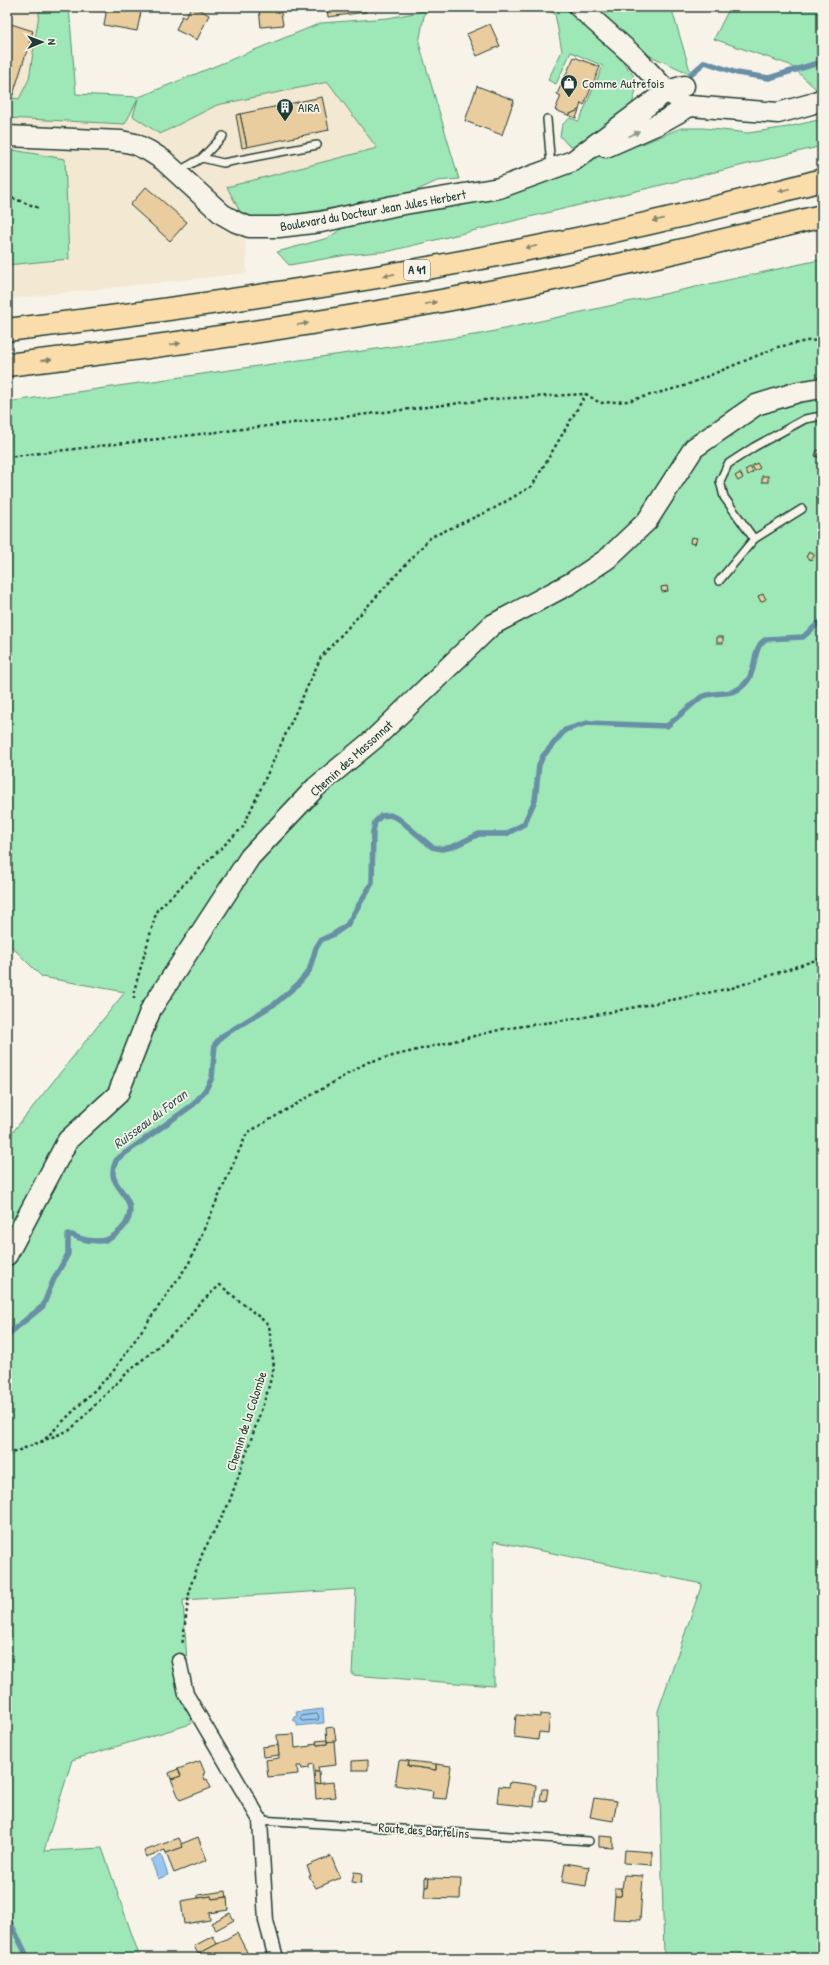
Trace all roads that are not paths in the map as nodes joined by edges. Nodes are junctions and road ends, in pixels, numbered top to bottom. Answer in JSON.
{"nodes":[{"id":1,"x":579,"y":7,"type":"edge"},
{"id":2,"x":675,"y":88,"type":"junction"},
{"id":3,"x":822,"y":99,"type":"edge"},
{"id":4,"x":690,"y":106,"type":"junction"},
{"id":5,"x":746,"y":111,"type":"junction"},
{"id":6,"x":547,"y":119,"type":"dead end"},
{"id":7,"x":7,"y":136,"type":"edge"},
{"id":8,"x":223,"y":136,"type":"dead end"},
{"id":9,"x":317,"y":145,"type":"dead end"},
{"id":10,"x":202,"y":158,"type":"junction"},
{"id":11,"x":573,"y":161,"type":"junction"},
{"id":12,"x":551,"y":169,"type":"junction"},
{"id":13,"x":177,"y":173,"type":"junction"},
{"id":14,"x":822,"y":180,"type":"edge"},
{"id":15,"x":822,"y":216,"type":"edge"},
{"id":16,"x":7,"y":330,"type":"edge"},
{"id":17,"x":7,"y":365,"type":"edge"},
{"id":18,"x":822,"y":388,"type":"edge"},
{"id":19,"x":822,"y":416,"type":"edge"},
{"id":20,"x":802,"y":509,"type":"dead end"},
{"id":21,"x":754,"y":539,"type":"junction"},
{"id":22,"x":719,"y":582,"type":"dead end"},
{"id":23,"x":7,"y":1255,"type":"edge"},
{"id":24,"x":180,"y":1661,"type":"road end"},
{"id":25,"x":260,"y":1820,"type":"junction"},
{"id":26,"x":589,"y":1841,"type":"dead end"},
{"id":27,"x":276,"y":1958,"type":"edge"}],
"edges":[{"from":1,"to":2,"type":"street"},
{"from":2,"to":4,"type":"street"},
{"from":2,"to":5,"type":"street"},
{"from":2,"to":11,"type":"street","name":"Boulevard du Docteur Jean Jules Herbert"},
{"from":3,"to":5,"type":"street"},
{"from":4,"to":5,"type":"street"},
{"from":11,"to":4,"type":"street","one_way":true},
{"from":6,"to":12,"type":"lane"},
{"from":7,"to":13,"type":"street","name":"Boulevard du Docteur Jean Jules Herbert"},
{"from":8,"to":10,"type":"lane"},
{"from":9,"to":10,"type":"lane"},
{"from":10,"to":13,"type":"lane"},
{"from":11,"to":12,"type":"street","name":"Boulevard du Docteur Jean Jules Herbert"},
{"from":12,"to":13,"type":"street","name":"Boulevard du Docteur Jean Jules Herbert"},
{"from":14,"to":16,"type":"highway","number":"A 41","one_way":true},
{"from":17,"to":15,"type":"highway","one_way":true},
{"from":18,"to":23,"type":"street","name":"Chemin des Massonnat"},
{"from":19,"to":21,"type":"lane"},
{"from":20,"to":21,"type":"lane"},
{"from":21,"to":22,"type":"lane"},
{"from":24,"to":25,"type":"street"},
{"from":25,"to":26,"type":"lane","name":"Route des Bartelins"},
{"from":25,"to":27,"type":"street"}]}
